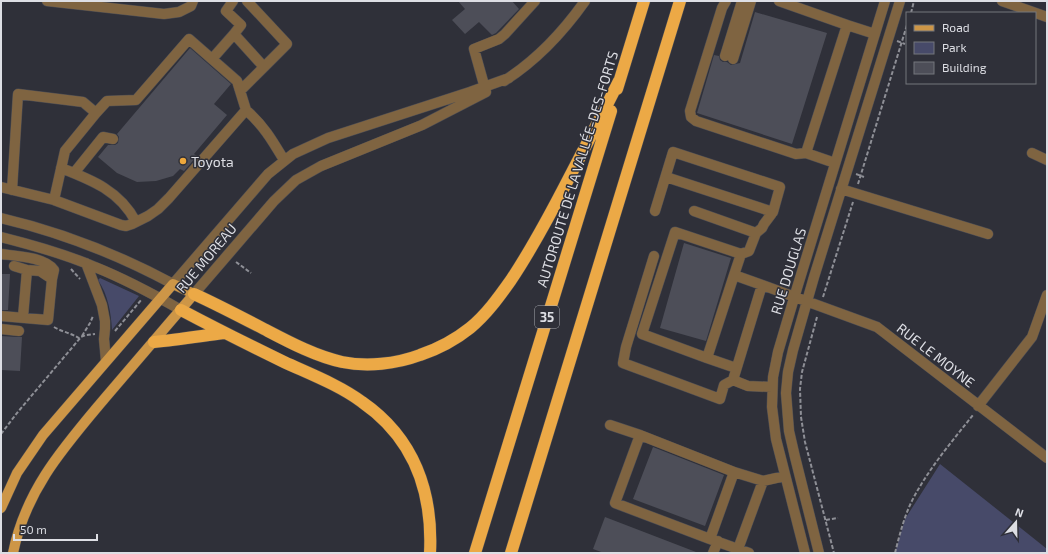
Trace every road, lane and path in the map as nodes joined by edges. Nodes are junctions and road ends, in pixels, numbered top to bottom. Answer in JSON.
{"nodes":[{"id":1,"x":46,"y":1,"type":"edge"},
{"id":2,"x":233,"y":1,"type":"edge"},
{"id":3,"x":247,"y":1,"type":"edge"},
{"id":4,"x":535,"y":1,"type":"edge"},
{"id":5,"x":585,"y":1,"type":"edge"},
{"id":6,"x":644,"y":1,"type":"edge"},
{"id":7,"x":680,"y":1,"type":"edge"},
{"id":8,"x":726,"y":1,"type":"edge"},
{"id":9,"x":742,"y":1,"type":"edge"},
{"id":10,"x":751,"y":1,"type":"edge"},
{"id":11,"x":779,"y":1,"type":"edge"},
{"id":12,"x":885,"y":1,"type":"edge"},
{"id":13,"x":900,"y":1,"type":"edge"},
{"id":14,"x":914,"y":1,"type":"edge"},
{"id":15,"x":1002,"y":1,"type":"edge"},
{"id":16,"x":71,"y":2,"type":"edge"},
{"id":17,"x":192,"y":4,"type":"edge"},
{"id":18,"x":911,"y":12,"type":"edge"},
{"id":19,"x":1033,"y":12,"type":"edge"},
{"id":20,"x":1036,"y":13,"type":"edge"},
{"id":21,"x":1047,"y":17,"type":"edge"},
{"id":22,"x":847,"y":25,"type":"junction"},
{"id":23,"x":906,"y":29,"type":"edge"},
{"id":24,"x":234,"y":34,"type":"junction"},
{"id":25,"x":875,"y":34,"type":"junction"},
{"id":26,"x":902,"y":43,"type":"junction"},
{"id":27,"x":905,"y":44,"type":"dead end"},
{"id":28,"x":212,"y":59,"type":"junction"},
{"id":29,"x":264,"y":67,"type":"junction"},
{"id":30,"x":620,"y":81,"type":"junction"},
{"id":31,"x":486,"y":89,"type":"junction"},
{"id":32,"x":240,"y":91,"type":"junction"},
{"id":33,"x":246,"y":110,"type":"junction"},
{"id":34,"x":96,"y":113,"type":"junction"},
{"id":35,"x":113,"y":139,"type":"dead end"},
{"id":36,"x":1032,"y":152,"type":"dead end"},
{"id":37,"x":806,"y":154,"type":"junction"},
{"id":38,"x":284,"y":160,"type":"junction"},
{"id":39,"x":1047,"y":160,"type":"edge"},
{"id":40,"x":835,"y":163,"type":"junction"},
{"id":41,"x":61,"y":168,"type":"junction"},
{"id":42,"x":74,"y":173,"type":"junction"},
{"id":43,"x":666,"y":177,"type":"junction"},
{"id":44,"x":858,"y":186,"type":"dead end"},
{"id":45,"x":1,"y":187,"type":"edge"},
{"id":46,"x":841,"y":189,"type":"junction"},
{"id":47,"x":12,"y":190,"type":"junction"},
{"id":48,"x":54,"y":200,"type":"junction"},
{"id":49,"x":853,"y":201,"type":"dead end"},
{"id":50,"x":655,"y":211,"type":"dead end"},
{"id":51,"x":694,"y":211,"type":"dead end"},
{"id":52,"x":773,"y":212,"type":"junction"},
{"id":53,"x":1,"y":218,"type":"edge"},
{"id":54,"x":136,"y":222,"type":"junction"},
{"id":55,"x":756,"y":233,"type":"junction"},
{"id":56,"x":988,"y":234,"type":"dead end"},
{"id":57,"x":1,"y":238,"type":"edge"},
{"id":58,"x":1,"y":254,"type":"edge"},
{"id":59,"x":741,"y":254,"type":"junction"},
{"id":60,"x":227,"y":255,"type":"junction"},
{"id":61,"x":654,"y":256,"type":"dead end"},
{"id":62,"x":86,"y":263,"type":"junction"},
{"id":63,"x":14,"y":266,"type":"dead end"},
{"id":64,"x":70,"y":269,"type":"dead end"},
{"id":65,"x":27,"y":270,"type":"junction"},
{"id":66,"x":251,"y":273,"type":"dead end"},
{"id":67,"x":734,"y":276,"type":"junction"},
{"id":68,"x":52,"y":279,"type":"junction"},
{"id":69,"x":81,"y":280,"type":"dead end"},
{"id":70,"x":173,"y":284,"type":"junction"},
{"id":71,"x":762,"y":285,"type":"junction"},
{"id":72,"x":194,"y":294,"type":"junction"},
{"id":73,"x":824,"y":295,"type":"dead end"},
{"id":74,"x":1047,"y":295,"type":"edge"},
{"id":75,"x":142,"y":298,"type":"dead end"},
{"id":76,"x":794,"y":298,"type":"junction"},
{"id":77,"x":160,"y":299,"type":"junction"},
{"id":78,"x":807,"y":302,"type":"junction"},
{"id":79,"x":181,"y":310,"type":"junction"},
{"id":80,"x":94,"y":313,"type":"dead end"},
{"id":81,"x":1,"y":316,"type":"edge"},
{"id":82,"x":23,"y":318,"type":"junction"},
{"id":83,"x":816,"y":321,"type":"dead end"},
{"id":84,"x":54,"y":327,"type":"dead end"},
{"id":85,"x":1,"y":329,"type":"edge"},
{"id":86,"x":19,"y":331,"type":"dead end"},
{"id":87,"x":112,"y":332,"type":"dead end"},
{"id":88,"x":224,"y":333,"type":"junction"},
{"id":89,"x":98,"y":334,"type":"dead end"},
{"id":90,"x":80,"y":338,"type":"junction"},
{"id":91,"x":154,"y":342,"type":"junction"},
{"id":92,"x":707,"y":358,"type":"junction"},
{"id":93,"x":106,"y":361,"type":"junction"},
{"id":94,"x":736,"y":368,"type":"junction"},
{"id":95,"x":732,"y":380,"type":"junction"},
{"id":96,"x":772,"y":387,"type":"junction"},
{"id":97,"x":976,"y":410,"type":"junction"},
{"id":98,"x":610,"y":425,"type":"dead end"},
{"id":99,"x":1,"y":434,"type":"edge"},
{"id":100,"x":640,"y":435,"type":"junction"},
{"id":101,"x":1047,"y":458,"type":"edge"},
{"id":102,"x":734,"y":472,"type":"junction"},
{"id":103,"x":785,"y":476,"type":"junction"},
{"id":104,"x":763,"y":481,"type":"junction"},
{"id":105,"x":1,"y":508,"type":"edge"},
{"id":106,"x":838,"y":518,"type":"dead end"},
{"id":107,"x":826,"y":520,"type":"junction"},
{"id":108,"x":714,"y":540,"type":"junction"},
{"id":109,"x":738,"y":549,"type":"junction"},
{"id":110,"x":12,"y":553,"type":"edge"},
{"id":111,"x":430,"y":553,"type":"edge"},
{"id":112,"x":475,"y":553,"type":"edge"},
{"id":113,"x":511,"y":553,"type":"edge"},
{"id":114,"x":714,"y":553,"type":"edge"},
{"id":115,"x":749,"y":553,"type":"edge"},
{"id":116,"x":805,"y":553,"type":"edge"},
{"id":117,"x":819,"y":553,"type":"edge"},
{"id":118,"x":834,"y":553,"type":"edge"},
{"id":119,"x":895,"y":553,"type":"edge"}],
"edges":[{"from":1,"to":16,"type":"street"},
{"from":2,"to":24,"type":"street"},
{"from":3,"to":29,"type":"street"},
{"from":4,"to":31,"type":"street"},
{"from":5,"to":31,"type":"street","name":"RUE MOREAU"},
{"from":6,"to":30,"type":"highway","name":"AUTOROUTE DE LA VALLÉE-DES-FORTS","number":"35"},
{"from":7,"to":113,"type":"highway","number":"35"},
{"from":8,"to":37,"type":"street"},
{"from":9,"to":10,"type":"street"},
{"from":11,"to":22,"type":"street"},
{"from":12,"to":25,"type":"street","name":"RUE DOUGLAS"},
{"from":13,"to":46,"type":"street","name":"RUE DOUGLAS"},
{"from":14,"to":18,"type":"path"},
{"from":15,"to":19,"type":"street"},
{"from":16,"to":17,"type":"street"},
{"from":20,"to":21,"type":"street"},
{"from":22,"to":25,"type":"street"},
{"from":22,"to":37,"type":"street"},
{"from":23,"to":26,"type":"path"},
{"from":24,"to":28,"type":"street"},
{"from":24,"to":29,"type":"street"},
{"from":25,"to":40,"type":"street","name":"RUE DOUGLAS"},
{"from":26,"to":27,"type":"path"},
{"from":26,"to":44,"type":"path"},
{"from":28,"to":32,"type":"street"},
{"from":28,"to":34,"type":"street"},
{"from":29,"to":32,"type":"street"},
{"from":30,"to":72,"type":"highway"},
{"from":30,"to":112,"type":"highway","name":"AUTOROUTE DE LA VALLÉE-DES-FORTS","number":"35"},
{"from":31,"to":38,"type":"street","name":"RUE MOREAU"},
{"from":31,"to":60,"type":"street","name":"RUE MOREAU"},
{"from":32,"to":33,"type":"street"},
{"from":33,"to":38,"type":"street"},
{"from":33,"to":54,"type":"street"},
{"from":34,"to":41,"type":"street"},
{"from":34,"to":47,"type":"street"},
{"from":35,"to":42,"type":"street"},
{"from":36,"to":39,"type":"street"},
{"from":37,"to":40,"type":"street"},
{"from":38,"to":70,"type":"street","name":"RUE MOREAU"},
{"from":40,"to":76,"type":"street","name":"RUE DOUGLAS"},
{"from":41,"to":42,"type":"street"},
{"from":41,"to":48,"type":"street"},
{"from":42,"to":54,"type":"street"},
{"from":43,"to":50,"type":"street"},
{"from":43,"to":52,"type":"street"},
{"from":43,"to":52,"type":"street"},
{"from":45,"to":47,"type":"street"},
{"from":46,"to":56,"type":"street"},
{"from":46,"to":78,"type":"street","name":"RUE DOUGLAS"},
{"from":47,"to":48,"type":"street"},
{"from":48,"to":54,"type":"street"},
{"from":49,"to":73,"type":"path"},
{"from":51,"to":55,"type":"street"},
{"from":52,"to":55,"type":"street"},
{"from":53,"to":70,"type":"street"},
{"from":55,"to":59,"type":"street"},
{"from":57,"to":62,"type":"street"},
{"from":58,"to":68,"type":"street"},
{"from":59,"to":67,"type":"street"},
{"from":59,"to":92,"type":"street"},
{"from":60,"to":66,"type":"path"},
{"from":60,"to":72,"type":"street","name":"RUE MOREAU"},
{"from":61,"to":95,"type":"street"},
{"from":62,"to":77,"type":"street"},
{"from":62,"to":93,"type":"street"},
{"from":63,"to":65,"type":"street"},
{"from":64,"to":69,"type":"path"},
{"from":65,"to":68,"type":"street"},
{"from":65,"to":82,"type":"street"},
{"from":67,"to":71,"type":"street","name":"RUE LE MOYNE"},
{"from":67,"to":92,"type":"street"},
{"from":68,"to":82,"type":"street"},
{"from":70,"to":72,"type":"main road"},
{"from":70,"to":77,"type":"main road","name":"RUE MOREAU"},
{"from":71,"to":76,"type":"street","name":"RUE LE MOYNE"},
{"from":71,"to":94,"type":"street"},
{"from":72,"to":79,"type":"main road","name":"RUE MOREAU"},
{"from":74,"to":97,"type":"street"},
{"from":75,"to":87,"type":"path"},
{"from":76,"to":78,"type":"street","name":"RUE LE MOYNE"},
{"from":76,"to":96,"type":"street","name":"RUE DOUGLAS"},
{"from":77,"to":79,"type":"street"},
{"from":77,"to":93,"type":"main road","name":"RUE MOREAU"},
{"from":78,"to":97,"type":"street","name":"RUE LE MOYNE"},
{"from":78,"to":117,"type":"street","name":"RUE DOUGLAS"},
{"from":79,"to":88,"type":"highway"},
{"from":79,"to":91,"type":"main road","name":"RUE MOREAU"},
{"from":80,"to":90,"type":"path"},
{"from":81,"to":82,"type":"street"},
{"from":83,"to":107,"type":"path"},
{"from":84,"to":90,"type":"path"},
{"from":85,"to":86,"type":"street"},
{"from":88,"to":91,"type":"highway"},
{"from":88,"to":111,"type":"highway"},
{"from":89,"to":90,"type":"path"},
{"from":90,"to":99,"type":"path"},
{"from":91,"to":110,"type":"main road","name":"RUE MOREAU"},
{"from":92,"to":94,"type":"street"},
{"from":93,"to":105,"type":"main road","name":"RUE MOREAU"},
{"from":94,"to":95,"type":"street"},
{"from":95,"to":96,"type":"street"},
{"from":96,"to":103,"type":"street","name":"RUE DOUGLAS"},
{"from":97,"to":101,"type":"street","name":"RUE LE MOYNE"},
{"from":97,"to":119,"type":"path"},
{"from":98,"to":100,"type":"street"},
{"from":100,"to":102,"type":"street"},
{"from":100,"to":108,"type":"street"},
{"from":102,"to":104,"type":"street"},
{"from":102,"to":108,"type":"street"},
{"from":103,"to":104,"type":"street"},
{"from":103,"to":116,"type":"street","name":"RUE DOUGLAS"},
{"from":104,"to":109,"type":"street"},
{"from":106,"to":107,"type":"path"},
{"from":107,"to":118,"type":"path"},
{"from":108,"to":109,"type":"street"},
{"from":108,"to":114,"type":"street"},
{"from":109,"to":115,"type":"street"}]}
